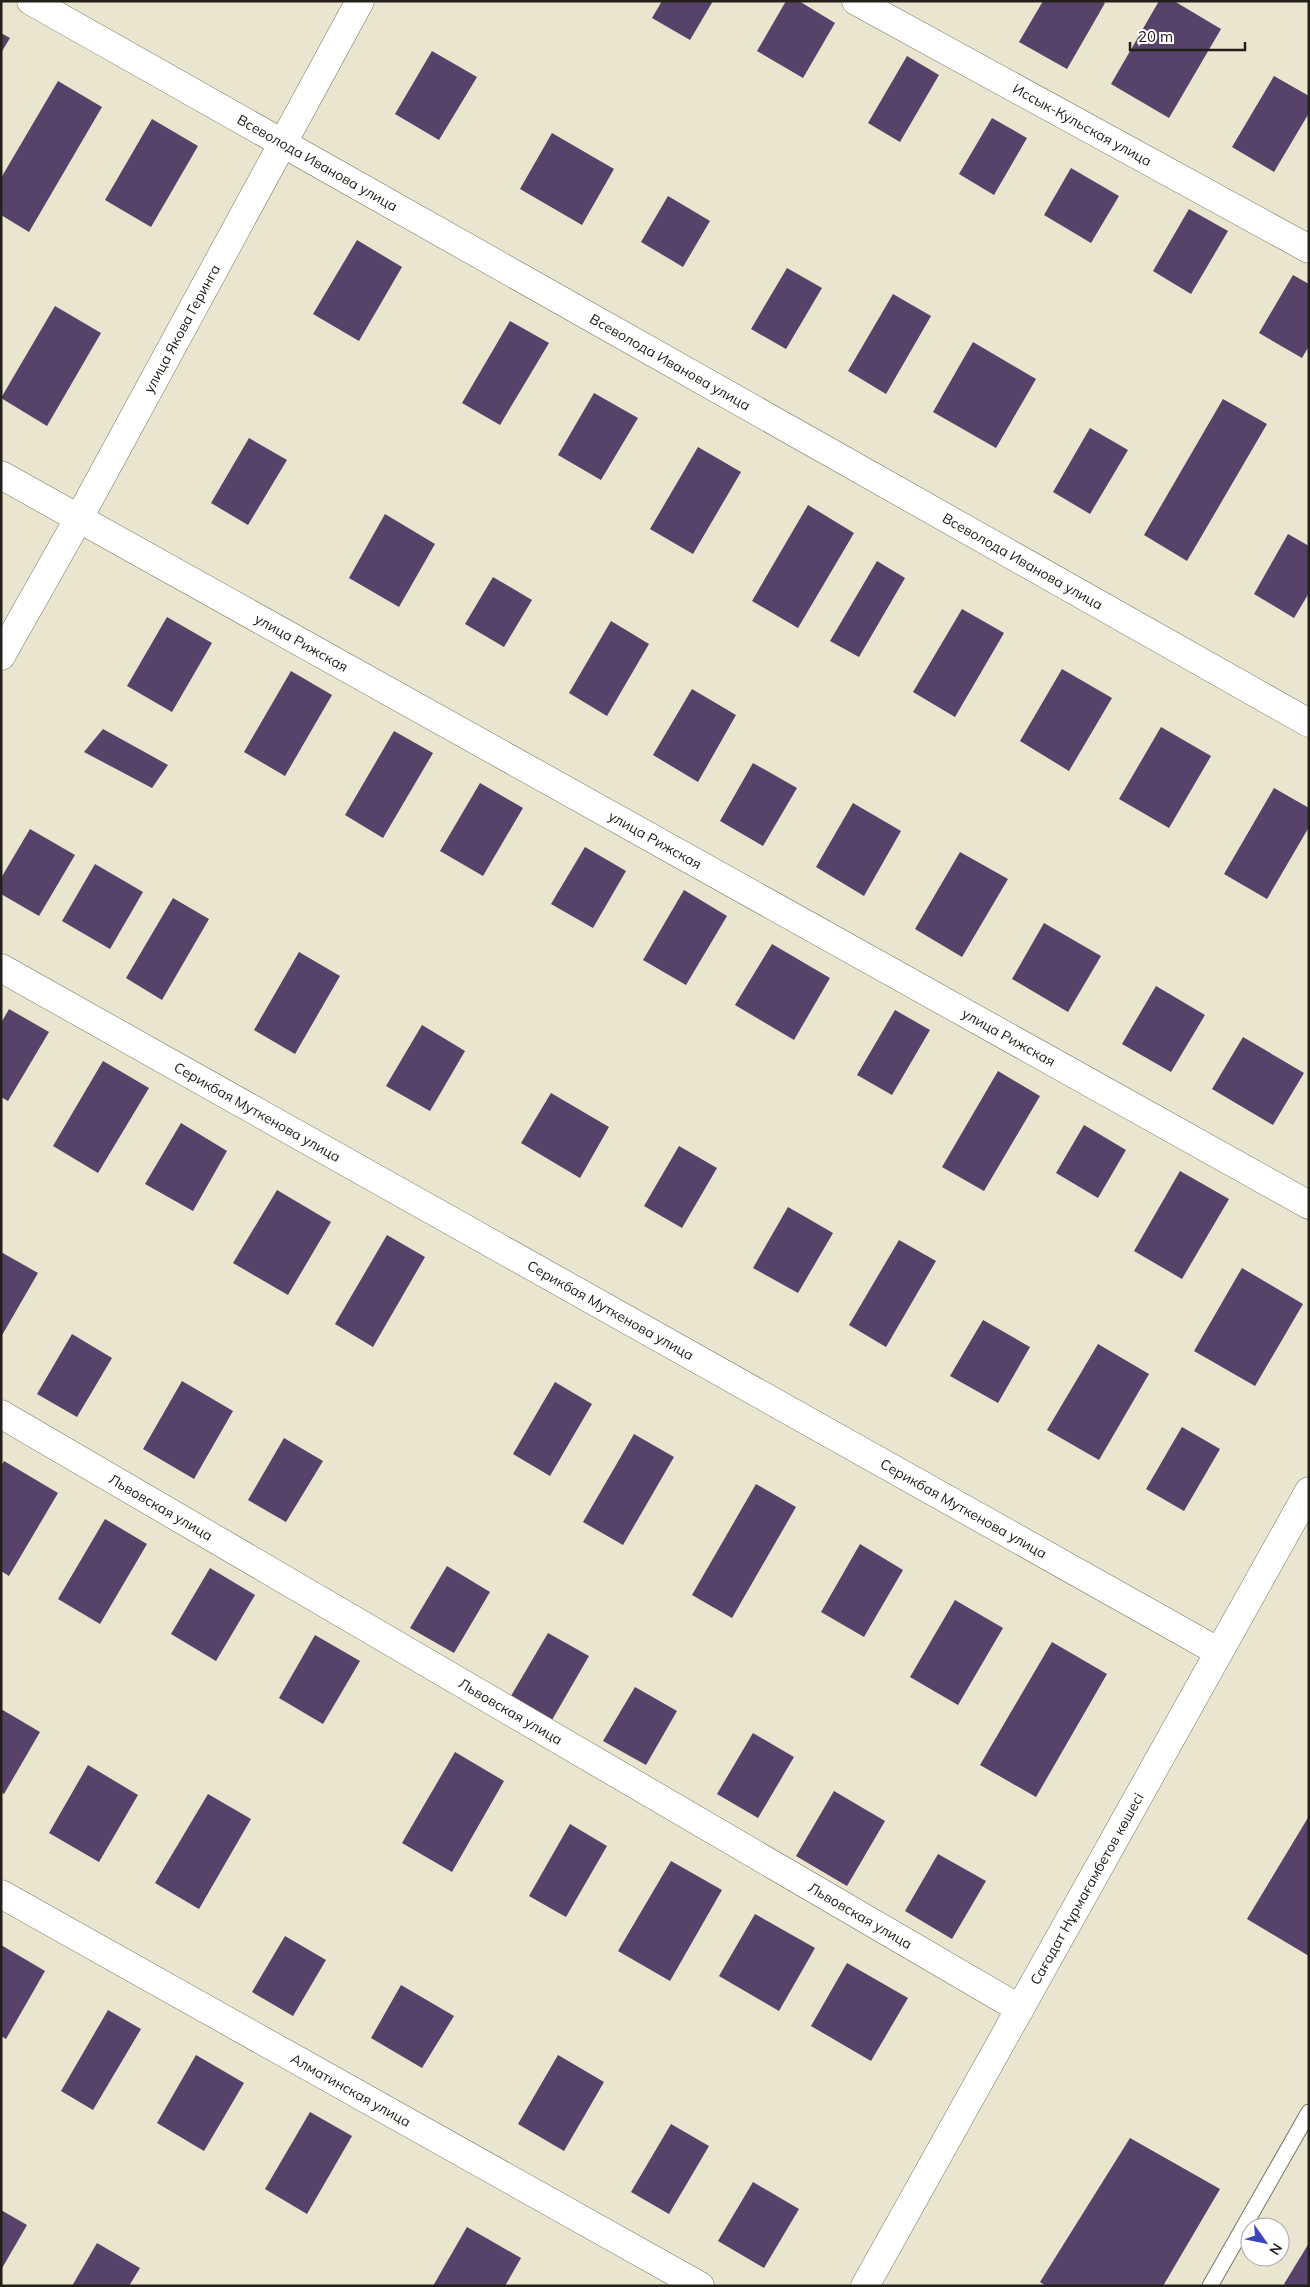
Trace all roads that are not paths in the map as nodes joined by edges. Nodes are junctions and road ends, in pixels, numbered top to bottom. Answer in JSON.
{"nodes":[{"id":1,"x":30,"y":1,"type":"edge"},
{"id":2,"x":360,"y":1,"type":"edge"},
{"id":3,"x":856,"y":1,"type":"edge"},
{"id":4,"x":282,"y":142,"type":"junction"},
{"id":5,"x":1309,"y":249,"type":"edge"},
{"id":6,"x":1,"y":475,"type":"edge"},
{"id":7,"x":79,"y":518,"type":"junction"},
{"id":8,"x":1,"y":656,"type":"edge"},
{"id":9,"x":1309,"y":723,"type":"edge"},
{"id":10,"x":1,"y":968,"type":"edge"},
{"id":11,"x":1309,"y":1205,"type":"edge"},
{"id":12,"x":1,"y":1414,"type":"edge"},
{"id":13,"x":1309,"y":1491,"type":"edge"},
{"id":14,"x":1219,"y":1652,"type":"junction"},
{"id":15,"x":1,"y":1894,"type":"edge"},
{"id":16,"x":1020,"y":2009,"type":"junction"},
{"id":17,"x":1309,"y":2112,"type":"edge"},
{"id":18,"x":700,"y":2286,"type":"edge"},
{"id":19,"x":865,"y":2286,"type":"edge"},
{"id":20,"x":1210,"y":2286,"type":"edge"}],
"edges":[{"from":1,"to":4,"type":"street","name":"Всеволода Иванова улица"},
{"from":2,"to":4,"type":"street","name":"улица Якова Геринга"},
{"from":3,"to":5,"type":"street","name":"Иссык-Кульская улица"},
{"from":4,"to":7,"type":"street","name":"улица Якова Геринга"},
{"from":4,"to":9,"type":"street","name":"Всеволода Иванова улица"},
{"from":6,"to":7,"type":"street","name":"улица Рижская"},
{"from":7,"to":8,"type":"street","name":"улица Якова Геринга"},
{"from":7,"to":11,"type":"street","name":"улица Рижская"},
{"from":10,"to":14,"type":"street","name":"Серикбая Муткенова улица"},
{"from":12,"to":16,"type":"street","name":"Львовская улица"},
{"from":13,"to":14,"type":"street","name":"Сағадат Нұрмағамбетов көшесі"},
{"from":14,"to":16,"type":"street","name":"Сағадат Нұрмағамбетов көшесі"},
{"from":15,"to":18,"type":"street","name":"Алматинская улица"},
{"from":16,"to":19,"type":"street","name":"Сағадат Нұрмағамбетов көшесі"},
{"from":17,"to":20,"type":"lane"}]}
